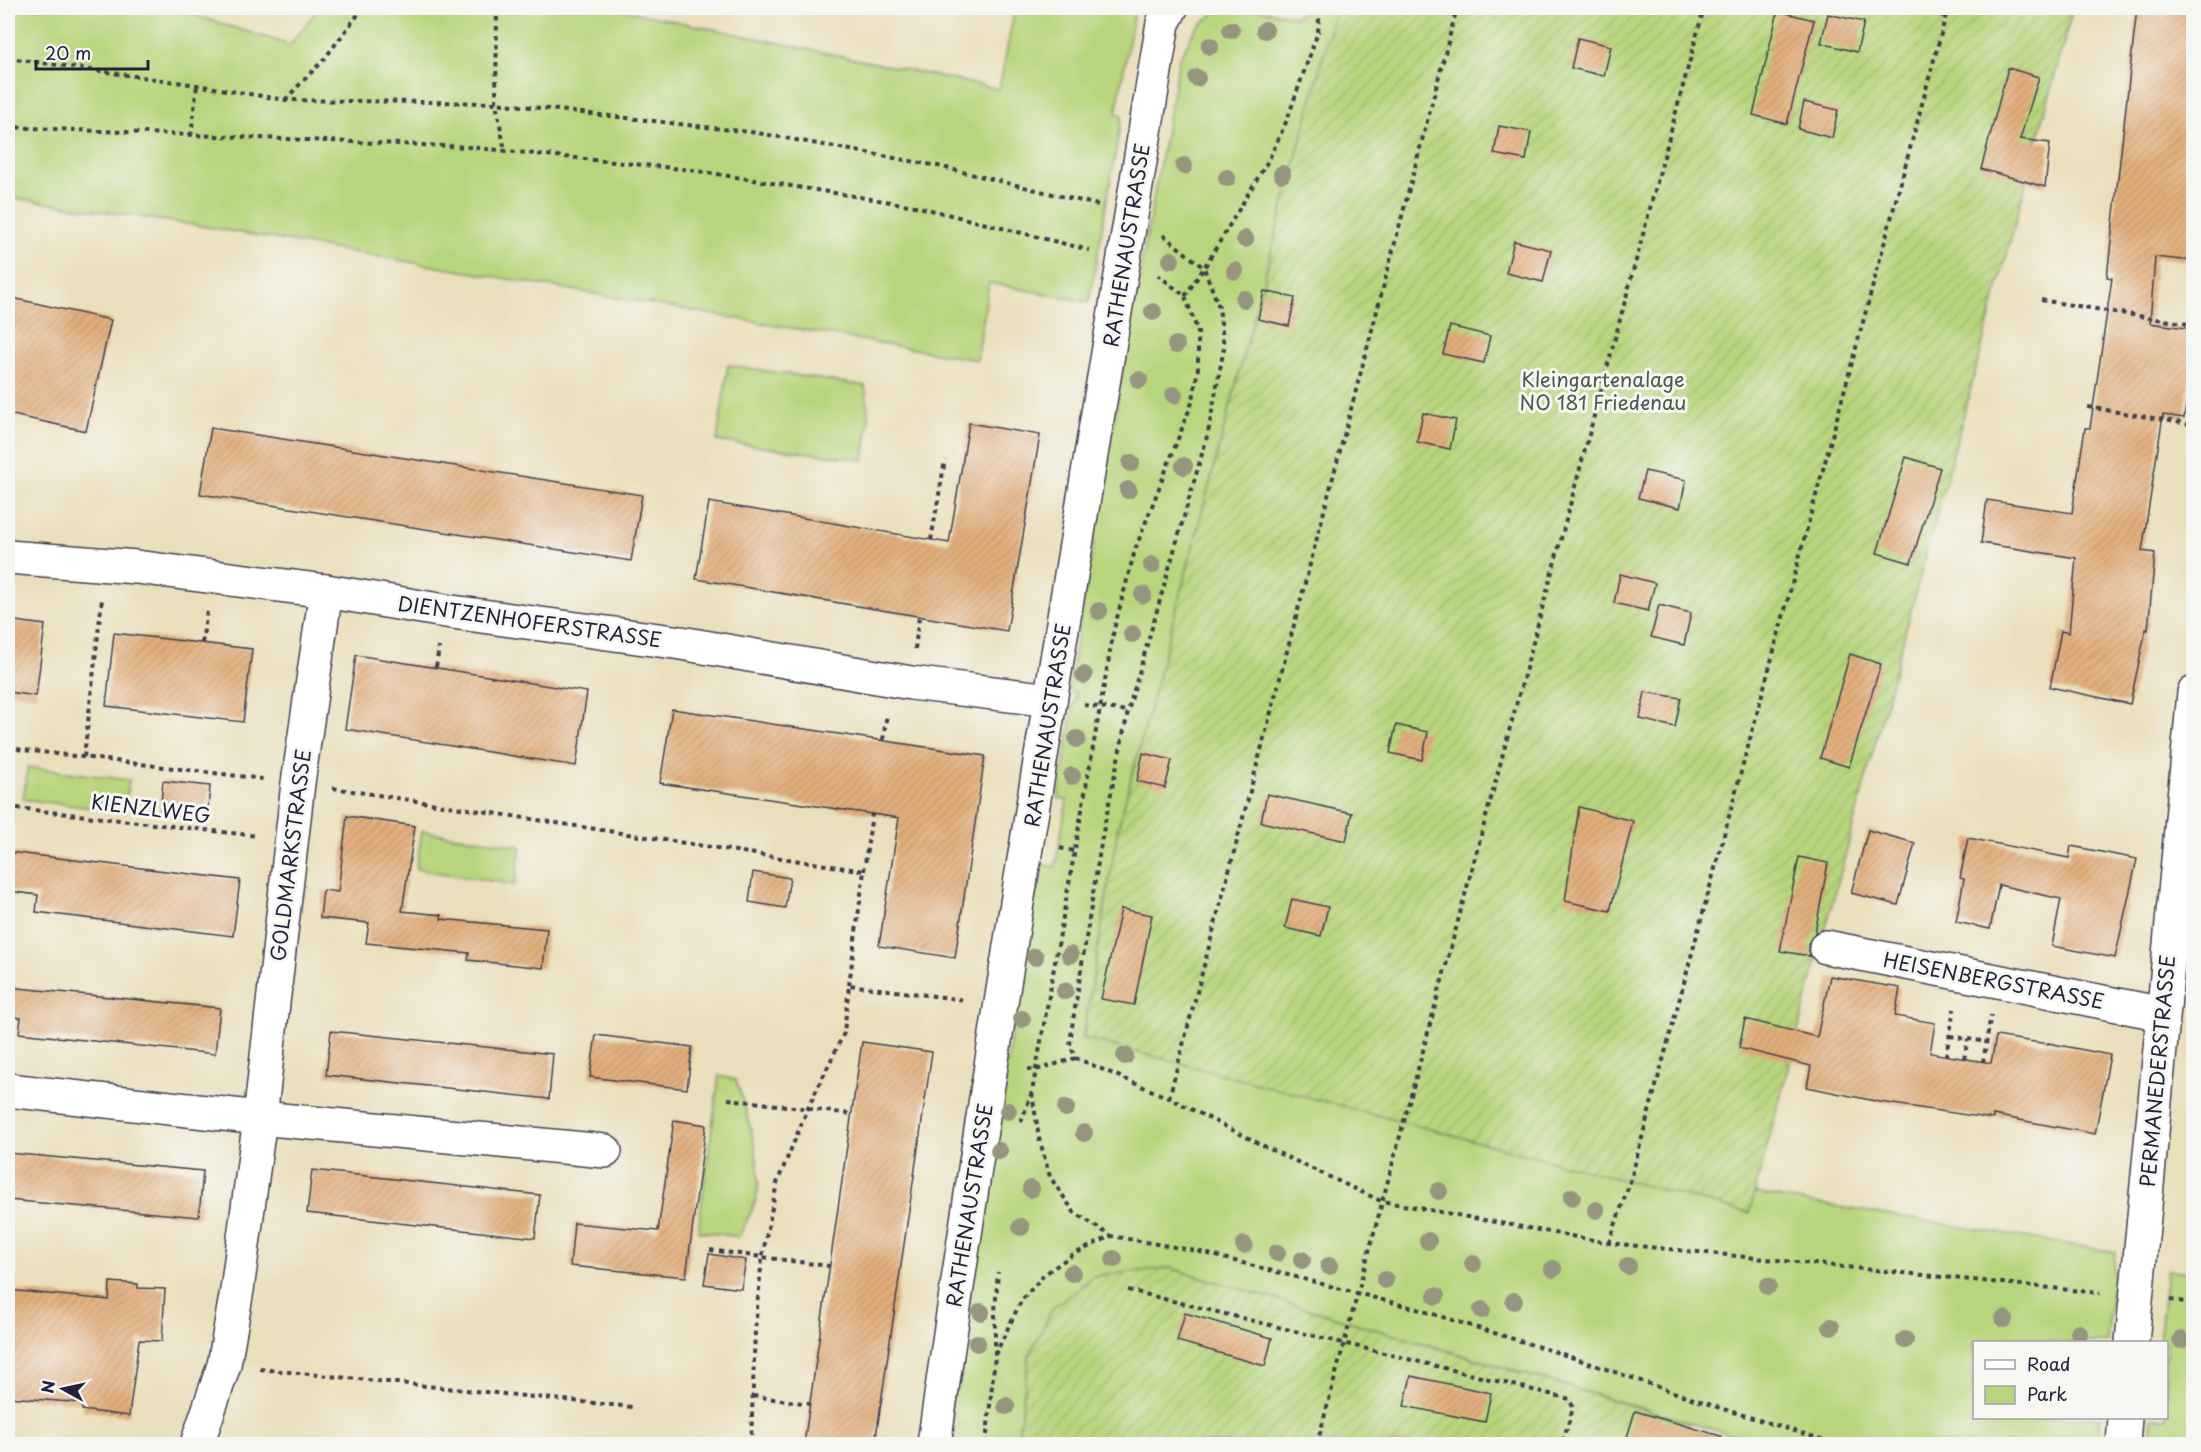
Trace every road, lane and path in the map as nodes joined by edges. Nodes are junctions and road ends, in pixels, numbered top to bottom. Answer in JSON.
{"nodes":[{"id":1,"x":363,"y":8,"type":"edge"},
{"id":2,"x":497,"y":8,"type":"edge"},
{"id":3,"x":1170,"y":8,"type":"edge"},
{"id":4,"x":1312,"y":8,"type":"edge"},
{"id":5,"x":1457,"y":8,"type":"edge"},
{"id":6,"x":1704,"y":8,"type":"edge"},
{"id":7,"x":1914,"y":8,"type":"edge"},
{"id":8,"x":1948,"y":8,"type":"edge"},
{"id":9,"x":1946,"y":16,"type":"junction"},
{"id":10,"x":8,"y":58,"type":"edge"},
{"id":11,"x":197,"y":85,"type":"junction"},
{"id":12,"x":285,"y":100,"type":"junction"},
{"id":13,"x":496,"y":103,"type":"junction"},
{"id":14,"x":8,"y":127,"type":"edge"},
{"id":15,"x":191,"y":136,"type":"junction"},
{"id":16,"x":505,"y":150,"type":"junction"},
{"id":17,"x":1132,"y":213,"type":"junction"},
{"id":18,"x":1124,"y":259,"type":"junction"},
{"id":19,"x":1204,"y":268,"type":"junction"},
{"id":20,"x":1185,"y":296,"type":"junction"},
{"id":21,"x":2041,"y":300,"type":"dead end"},
{"id":22,"x":2193,"y":326,"type":"edge"},
{"id":23,"x":2088,"y":407,"type":"dead end"},
{"id":24,"x":2193,"y":425,"type":"edge"},
{"id":25,"x":945,"y":460,"type":"dead end"},
{"id":26,"x":931,"y":540,"type":"dead end"},
{"id":27,"x":8,"y":557,"type":"edge"},
{"id":28,"x":106,"y":564,"type":"junction"},
{"id":29,"x":326,"y":591,"type":"junction"},
{"id":30,"x":2193,"y":693,"type":"edge"},
{"id":31,"x":1050,"y":700,"type":"junction"},
{"id":32,"x":1100,"y":706,"type":"junction"},
{"id":33,"x":1128,"y":711,"type":"junction"},
{"id":34,"x":8,"y":748,"type":"edge"},
{"id":35,"x":84,"y":757,"type":"junction"},
{"id":36,"x":298,"y":783,"type":"junction"},
{"id":37,"x":8,"y":807,"type":"edge"},
{"id":38,"x":872,"y":814,"type":"dead end"},
{"id":39,"x":292,"y":840,"type":"junction"},
{"id":40,"x":1058,"y":848,"type":"dead end"},
{"id":41,"x":1074,"y":851,"type":"junction"},
{"id":42,"x":864,"y":871,"type":"junction"},
{"id":43,"x":1826,"y":947,"type":"dead end"},
{"id":44,"x":1960,"y":974,"type":"junction"},
{"id":45,"x":1997,"y":981,"type":"junction"},
{"id":46,"x":849,"y":985,"type":"junction"},
{"id":47,"x":1000,"y":1005,"type":"junction"},
{"id":48,"x":2163,"y":1014,"type":"junction"},
{"id":49,"x":1950,"y":1036,"type":"junction"},
{"id":50,"x":1968,"y":1039,"type":"junction"},
{"id":51,"x":1987,"y":1042,"type":"junction"},
{"id":52,"x":1946,"y":1056,"type":"dead end"},
{"id":53,"x":1076,"y":1058,"type":"junction"},
{"id":54,"x":1964,"y":1059,"type":"dead end"},
{"id":55,"x":1983,"y":1062,"type":"dead end"},
{"id":56,"x":1036,"y":1070,"type":"junction"},
{"id":57,"x":8,"y":1090,"type":"edge"},
{"id":58,"x":1032,"y":1092,"type":"junction"},
{"id":59,"x":1169,"y":1098,"type":"junction"},
{"id":60,"x":728,"y":1099,"type":"dead end"},
{"id":61,"x":808,"y":1108,"type":"junction"},
{"id":62,"x":851,"y":1114,"type":"dead end"},
{"id":63,"x":260,"y":1118,"type":"junction"},
{"id":64,"x":1019,"y":1132,"type":"dead end"},
{"id":65,"x":605,"y":1151,"type":"dead end"},
{"id":66,"x":1381,"y":1201,"type":"junction"},
{"id":67,"x":1111,"y":1236,"type":"junction"},
{"id":68,"x":1609,"y":1243,"type":"junction"},
{"id":69,"x":710,"y":1250,"type":"dead end"},
{"id":70,"x":762,"y":1257,"type":"junction"},
{"id":71,"x":830,"y":1266,"type":"dead end"},
{"id":72,"x":999,"y":1266,"type":"dead end"},
{"id":73,"x":1128,"y":1290,"type":"dead end"},
{"id":74,"x":1358,"y":1294,"type":"junction"},
{"id":75,"x":2136,"y":1297,"type":"junction"},
{"id":76,"x":2193,"y":1303,"type":"edge"},
{"id":77,"x":2132,"y":1341,"type":"edge"},
{"id":78,"x":1344,"y":1345,"type":"junction"},
{"id":79,"x":995,"y":1356,"type":"junction"},
{"id":80,"x":224,"y":1365,"type":"junction"},
{"id":81,"x":753,"y":1396,"type":"junction"},
{"id":82,"x":809,"y":1404,"type":"dead end"},
{"id":83,"x":632,"y":1407,"type":"dead end"},
{"id":84,"x":2125,"y":1419,"type":"edge"},
{"id":85,"x":197,"y":1444,"type":"edge"},
{"id":86,"x":751,"y":1444,"type":"edge"},
{"id":87,"x":934,"y":1444,"type":"edge"},
{"id":88,"x":986,"y":1444,"type":"edge"},
{"id":89,"x":1317,"y":1444,"type":"edge"},
{"id":90,"x":1562,"y":1444,"type":"edge"},
{"id":91,"x":1838,"y":1444,"type":"edge"},
{"id":92,"x":2123,"y":1444,"type":"edge"}],
"edges":[{"from":1,"to":12,"type":"path"},
{"from":2,"to":13,"type":"path"},
{"from":3,"to":17,"type":"street","name":"RATHENAUSTRASSE"},
{"from":4,"to":19,"type":"path"},
{"from":5,"to":59,"type":"path"},
{"from":6,"to":66,"type":"path"},
{"from":7,"to":9,"type":"path"},
{"from":8,"to":9,"type":"path"},
{"from":9,"to":68,"type":"path"},
{"from":10,"to":11,"type":"path"},
{"from":11,"to":12,"type":"path"},
{"from":11,"to":15,"type":"path"},
{"from":12,"to":13,"type":"path"},
{"from":13,"to":16,"type":"path"},
{"from":13,"to":17,"type":"path"},
{"from":14,"to":15,"type":"path"},
{"from":15,"to":16,"type":"path"},
{"from":16,"to":18,"type":"path"},
{"from":17,"to":18,"type":"street","name":"RATHENAUSTRASSE"},
{"from":17,"to":19,"type":"path"},
{"from":18,"to":20,"type":"path"},
{"from":18,"to":31,"type":"street","name":"RATHENAUSTRASSE"},
{"from":19,"to":20,"type":"path"},
{"from":19,"to":33,"type":"path"},
{"from":20,"to":32,"type":"path"},
{"from":21,"to":22,"type":"path"},
{"from":23,"to":24,"type":"path"},
{"from":25,"to":26,"type":"path"},
{"from":27,"to":28,"type":"street","name":"DIENTZENHOFERSTRASSE"},
{"from":28,"to":29,"type":"street","name":"DIENTZENHOFERSTRASSE"},
{"from":28,"to":35,"type":"path"},
{"from":29,"to":31,"type":"street","name":"DIENTZENHOFERSTRASSE"},
{"from":29,"to":36,"type":"street","name":"GOLDMARKSTRASSE"},
{"from":30,"to":48,"type":"street","name":"PERMANEDERSTRASSE"},
{"from":31,"to":47,"type":"street","name":"RATHENAUSTRASSE"},
{"from":32,"to":33,"type":"path"},
{"from":32,"to":41,"type":"path"},
{"from":33,"to":53,"type":"path"},
{"from":34,"to":35,"type":"path"},
{"from":35,"to":36,"type":"path"},
{"from":36,"to":39,"type":"street","name":"GOLDMARKSTRASSE"},
{"from":36,"to":42,"type":"path"},
{"from":37,"to":39,"type":"path","name":"KIENZLWEG"},
{"from":38,"to":42,"type":"path"},
{"from":39,"to":63,"type":"street","name":"GOLDMARKSTRASSE"},
{"from":40,"to":41,"type":"path"},
{"from":41,"to":56,"type":"path"},
{"from":42,"to":46,"type":"path"},
{"from":43,"to":44,"type":"street","name":"HEISENBERGSTRASSE"},
{"from":44,"to":45,"type":"street","name":"HEISENBERGSTRASSE"},
{"from":44,"to":49,"type":"path"},
{"from":45,"to":48,"type":"street","name":"HEISENBERGSTRASSE"},
{"from":45,"to":51,"type":"path"},
{"from":46,"to":47,"type":"path"},
{"from":46,"to":61,"type":"path"},
{"from":47,"to":87,"type":"street","name":"RATHENAUSTRASSE"},
{"from":48,"to":75,"type":"street","name":"PERMANEDERSTRASSE"},
{"from":49,"to":50,"type":"path"},
{"from":49,"to":52,"type":"path"},
{"from":50,"to":51,"type":"path"},
{"from":50,"to":54,"type":"path"},
{"from":51,"to":55,"type":"path"},
{"from":53,"to":56,"type":"path"},
{"from":53,"to":59,"type":"path"},
{"from":56,"to":58,"type":"path"},
{"from":57,"to":63,"type":"street"},
{"from":58,"to":64,"type":"path"},
{"from":58,"to":67,"type":"path"},
{"from":59,"to":66,"type":"path"},
{"from":60,"to":61,"type":"path"},
{"from":61,"to":62,"type":"path"},
{"from":61,"to":70,"type":"path"},
{"from":63,"to":65,"type":"street"},
{"from":63,"to":80,"type":"street","name":"GOLDMARKSTRASSE"},
{"from":66,"to":68,"type":"path"},
{"from":66,"to":74,"type":"path"},
{"from":67,"to":74,"type":"path"},
{"from":67,"to":79,"type":"path"},
{"from":68,"to":75,"type":"path"},
{"from":69,"to":70,"type":"path"},
{"from":70,"to":71,"type":"path"},
{"from":70,"to":81,"type":"path"},
{"from":72,"to":79,"type":"path"},
{"from":73,"to":78,"type":"path"},
{"from":74,"to":78,"type":"path"},
{"from":74,"to":91,"type":"path"},
{"from":75,"to":76,"type":"path"},
{"from":75,"to":77,"type":"street","name":"PERMANEDERSTRASSE"},
{"from":78,"to":89,"type":"path"},
{"from":78,"to":90,"type":"path"},
{"from":79,"to":88,"type":"path"},
{"from":80,"to":83,"type":"path"},
{"from":80,"to":85,"type":"street","name":"GOLDMARKSTRASSE"},
{"from":81,"to":82,"type":"path"},
{"from":81,"to":86,"type":"path"},
{"from":84,"to":92,"type":"street"}]}
